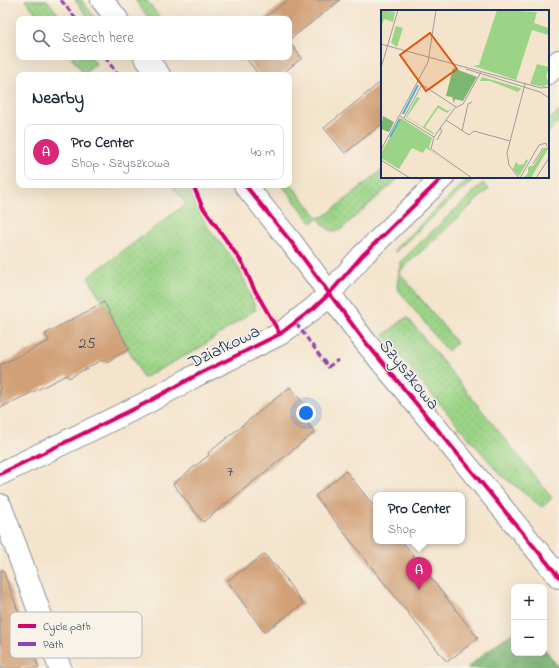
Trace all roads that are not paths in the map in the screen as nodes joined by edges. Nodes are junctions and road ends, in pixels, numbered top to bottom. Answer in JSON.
{"nodes":[{"id":1,"x":102,"y":0,"type":"edge"},
{"id":2,"x":115,"y":16,"type":"edge"},
{"id":3,"x":147,"y":60,"type":"edge"},
{"id":4,"x":559,"y":61,"type":"edge"},
{"id":5,"x":549,"y":71,"type":"edge"},
{"id":6,"x":157,"y":72,"type":"edge"},
{"id":7,"x":442,"y":178,"type":"edge"},
{"id":8,"x":248,"y":188,"type":"edge"},
{"id":9,"x":329,"y":294,"type":"junction"},
{"id":10,"x":0,"y":474,"type":"edge"},
{"id":11,"x":0,"y":505,"type":"edge"},
{"id":12,"x":7,"y":545,"type":"edge"},
{"id":13,"x":559,"y":577,"type":"edge"},
{"id":14,"x":36,"y":612,"type":"edge"},
{"id":15,"x":56,"y":658,"type":"edge"},
{"id":16,"x":60,"y":668,"type":"edge"}],
"edges":[{"from":1,"to":2,"type":"street"},
{"from":3,"to":6,"type":"street"},
{"from":4,"to":5,"type":"street"},
{"from":7,"to":9,"type":"street","name":"Działkowa"},
{"from":8,"to":9,"type":"street","name":"Szyszkowa"},
{"from":9,"to":10,"type":"street","name":"Działkowa"},
{"from":9,"to":13,"type":"street","name":"Szyszkowa"},
{"from":11,"to":12,"type":"street"},
{"from":12,"to":14,"type":"street"},
{"from":15,"to":16,"type":"street"}]}
